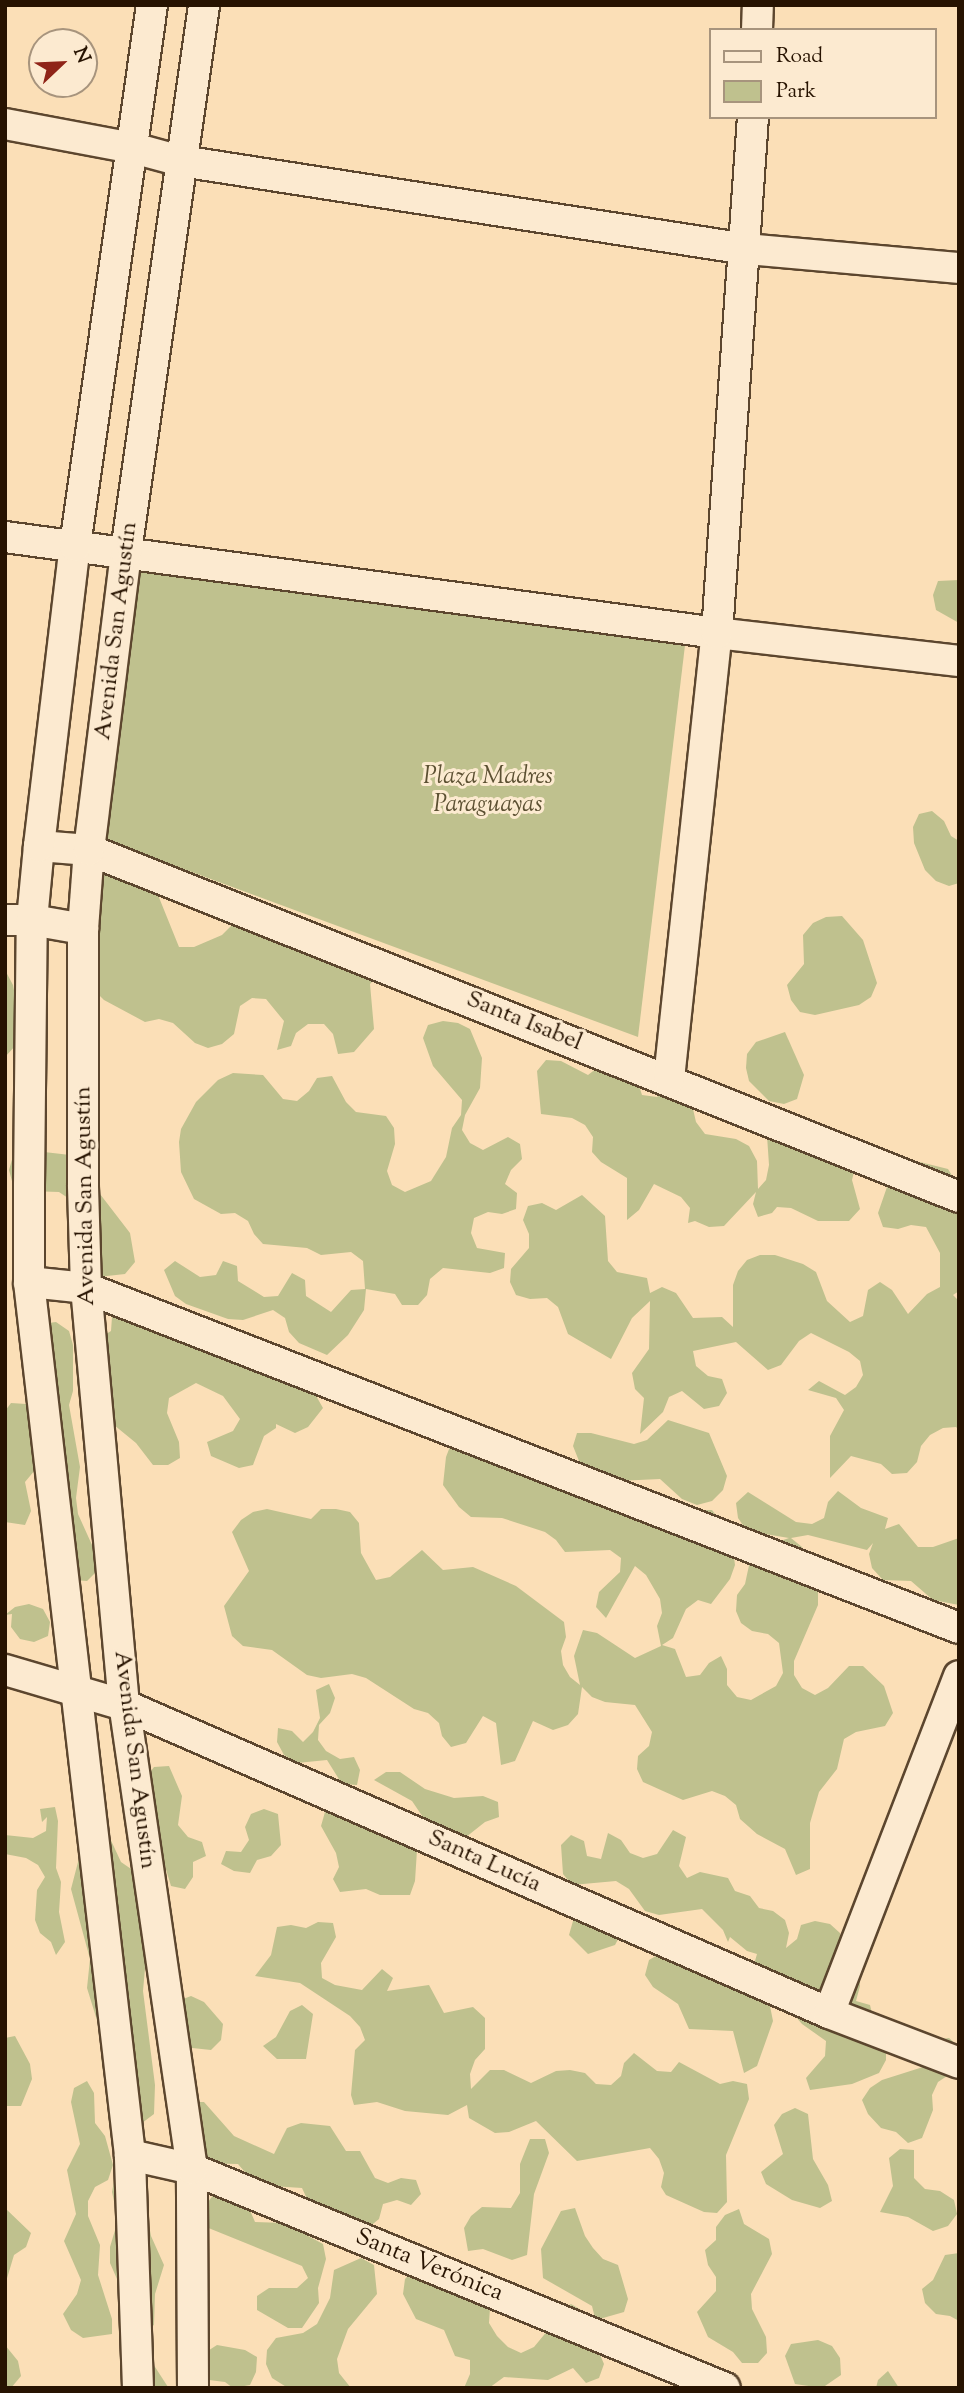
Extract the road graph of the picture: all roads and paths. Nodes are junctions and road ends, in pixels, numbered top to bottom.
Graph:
1 (152, 5) edge
2 (204, 5) edge
3 (758, 5) edge
4 (757, 28) edge
5 (753, 119) edge
6 (5, 124) edge
7 (133, 148) junction
8 (181, 161) junction
9 (746, 249) junction
10 (959, 268) edge
11 (5, 537) edge
12 (75, 546) junction
13 (126, 552) junction
14 (718, 634) junction
15 (959, 661) edge
16 (39, 846) junction
17 (89, 850) junction
18 (19, 920) edge
19 (83, 929) junction
20 (668, 1079) junction
21 (959, 1197) edge
22 (29, 1282) junction
23 (86, 1289) junction
24 (959, 1628) edge
25 (5, 1670) edge
26 (959, 1676) edge
27 (78, 1691) junction
28 (124, 1705) junction
29 (829, 2013) junction
30 (959, 2063) edge
31 (130, 2155) junction
32 (191, 2169) junction
33 (138, 2388) edge
34 (193, 2388) edge
35 (725, 2388) edge

1 - 7 street, Avenida San Agustín
2 - 8 street, Avenida San Agustín
3 - 4 street
5 - 9 street
6 - 7 street
7 - 8 street
7 - 12 street, Avenida San Agustín
8 - 9 street
8 - 13 street, Avenida San Agustín
9 - 10 street
9 - 14 street
11 - 12 street
12 - 13 street
12 - 16 street, Avenida San Agustín
13 - 14 street
13 - 17 street, Avenida San Agustín
14 - 15 street
14 - 20 street
16 - 17 street, Santa Isabel
16 - 18 street, Avenida San Agustín
17 - 19 street, Avenida San Agustín
17 - 20 street, Santa Isabel
18 - 19 street
18 - 22 street, Avenida San Agustín
19 - 23 street, Avenida San Agustín
20 - 21 street, Santa Isabel
22 - 23 street
22 - 27 street, Avenida San Agustín
23 - 24 street
23 - 28 street, Avenida San Agustín
25 - 27 street, Santa Lucía
26 - 29 street
27 - 28 street, Santa Lucía
27 - 31 street, Avenida San Agustín
28 - 29 street, Santa Lucía
28 - 32 street, Avenida San Agustín
29 - 30 street, Santa Lucía
31 - 32 street, Santa Verónica
31 - 33 street, Avenida San Agustín
32 - 34 street, Avenida San Agustín
32 - 35 street, Santa Verónica

